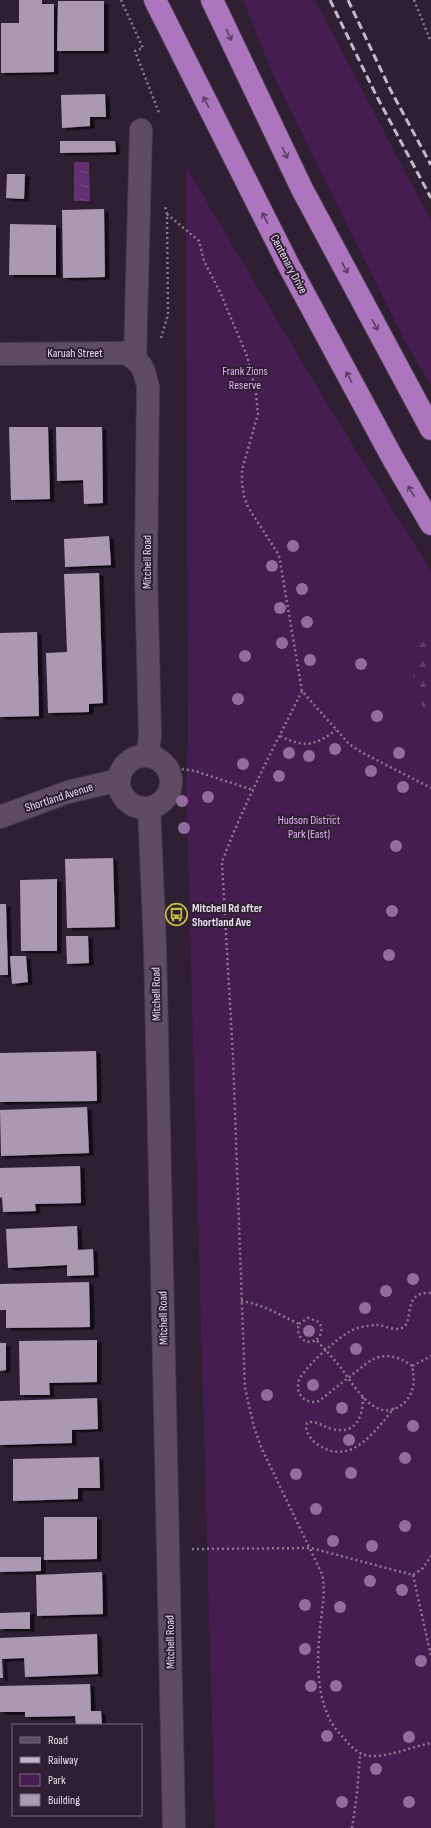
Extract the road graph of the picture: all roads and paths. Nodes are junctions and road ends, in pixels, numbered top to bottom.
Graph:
1 (121, 0) edge
2 (155, 0) edge
3 (212, 0) edge
4 (414, 0) edge
5 (431, 42) edge
6 (161, 118) dead end
7 (141, 130) dead end
8 (163, 199) dead end
9 (167, 214) junction
10 (0, 354) edge
11 (140, 364) junction
12 (431, 429) edge
13 (431, 524) edge
14 (302, 691) junction
15 (336, 730) junction
16 (280, 736) junction
17 (147, 755) junction
18 (167, 767) junction
19 (119, 780) junction
20 (431, 788) edge
21 (253, 790) junction
22 (149, 808) junction
23 (0, 817) edge
24 (431, 1293) edge
25 (242, 1301) junction
26 (299, 1324) junction
27 (316, 1340) junction
28 (326, 1349) junction
29 (431, 1356) edge
30 (412, 1366) junction
31 (348, 1377) junction
32 (362, 1397) junction
33 (395, 1408) junction
34 (311, 1548) junction
35 (168, 1549) junction
36 (431, 1556) edge
37 (413, 1575) junction
38 (431, 1656) edge
39 (431, 1743) edge
40 (360, 1754) junction
41 (174, 1828) edge
42 (352, 1828) edge

1 - 6 path
13 -> 2 highway, Centenary Drive
3 -> 12 highway
4 - 5 path
7 - 11 street, Mitchell Road
8 - 9 path
9 - 11 path
9 - 14 path
10 - 11 street, Karuah Street
11 - 17 street, Mitchell Road
14 - 15 path
14 - 16 path
15 - 16 path
15 - 20 path
16 - 21 path
17 - 18 street
17 - 19 street
18 - 21 path
18 - 22 street
19 - 22 street
19 - 23 street, Shortland Avenue
21 - 25 path
22 - 35 street, Mitchell Road
24 - 28 path
25 - 26 path
25 - 34 path
26 - 27 path
26 - 27 path
27 - 28 path
28 - 31 path
28 - 31 path
29 - 30 path
30 - 31 path
30 - 33 path
31 - 32 path
32 - 33 path
32 - 33 path
34 - 35 path
34 - 37 path
34 - 40 path
35 - 41 street, Mitchell Road
36 - 37 path
37 - 38 path
39 - 40 path
40 - 42 path

